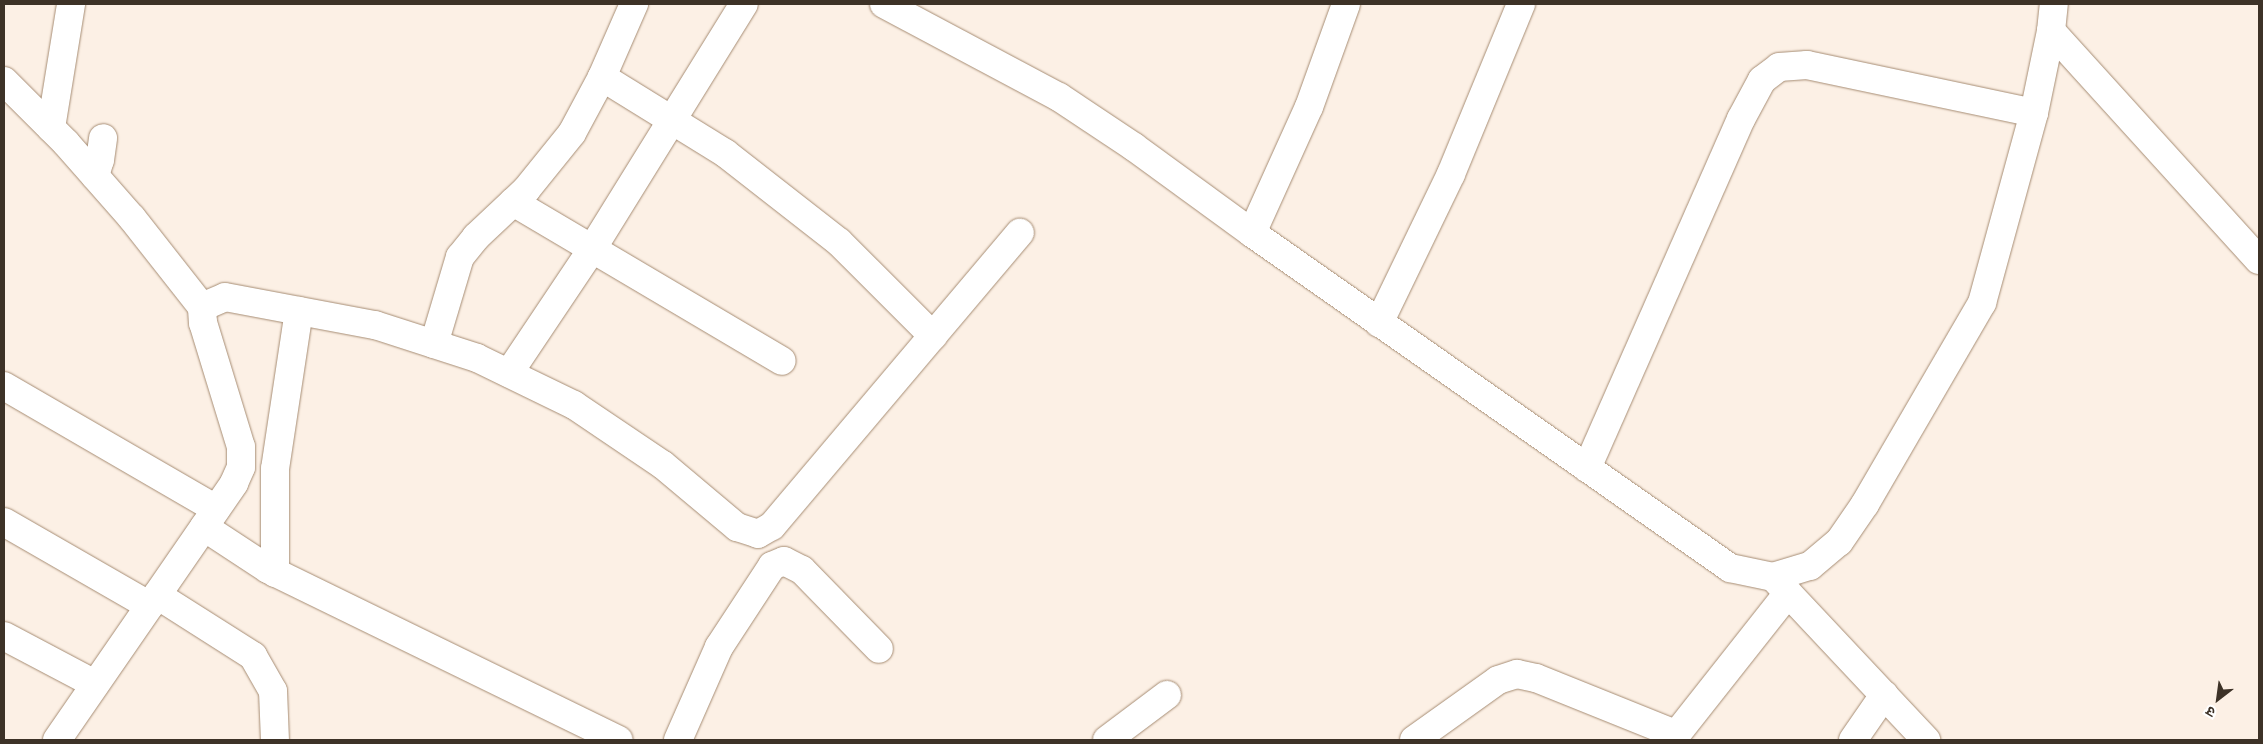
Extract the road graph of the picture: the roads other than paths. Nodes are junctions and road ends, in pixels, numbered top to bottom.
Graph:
1 (71, 4) edge
2 (634, 4) edge
3 (744, 4) edge
4 (1346, 4) edge
5 (1521, 4) edge
6 (2054, 4) edge
7 (893, 6) edge
8 (2051, 32) junction
9 (602, 77) junction
10 (4, 81) edge
11 (2034, 113) junction
12 (673, 121) junction
13 (51, 128) junction
14 (104, 138) dead end
15 (95, 176) junction
16 (513, 202) junction
17 (1020, 233) dead end
18 (1252, 233) junction
19 (592, 249) junction
20 (2259, 260) edge
21 (202, 307) junction
22 (299, 311) junction
23 (1379, 323) junction
24 (933, 336) junction
25 (434, 344) junction
26 (782, 361) dead end
27 (509, 373) junction
28 (4, 386) edge
29 (1587, 468) junction
30 (210, 518) junction
31 (4, 522) edge
32 (275, 573) junction
33 (1781, 585) junction
34 (153, 600) junction
35 (4, 636) edge
36 (879, 649) dead end
37 (95, 684) junction
38 (1167, 695) dead end
39 (1884, 695) junction
40 (1674, 737) edge
41 (57, 740) edge
42 (275, 740) edge
43 (619, 740) edge
44 (678, 740) edge
45 (1107, 740) edge
46 (1414, 740) edge
47 (1853, 740) edge
48 (1926, 740) edge

1 - 13 street
2 - 9 street
3 - 12 street
4 - 18 street
5 - 23 street
6 - 8 street
7 - 18 street
8 - 11 street
8 - 20 street
9 - 12 street
9 - 16 street
10 - 13 street
11 - 29 street
11 - 33 street
12 - 19 street
12 - 24 street
13 - 15 street
14 - 15 street
15 - 21 street
16 - 19 street
16 - 25 street
17 - 24 street
18 - 23 street
19 - 26 street
19 - 27 street
21 - 22 street
21 - 30 street
22 - 25 street
22 - 32 street
23 - 29 street
24 - 27 street
25 - 27 street
28 - 30 street
29 - 33 street
30 - 32 street
30 - 34 street
31 - 34 street
32 - 43 street
33 - 39 street
33 - 40 street
34 - 37 street
34 - 42 street
35 - 37 street
36 - 44 street
37 - 41 street
38 - 45 street
39 - 47 street
39 - 48 street
40 - 46 street

